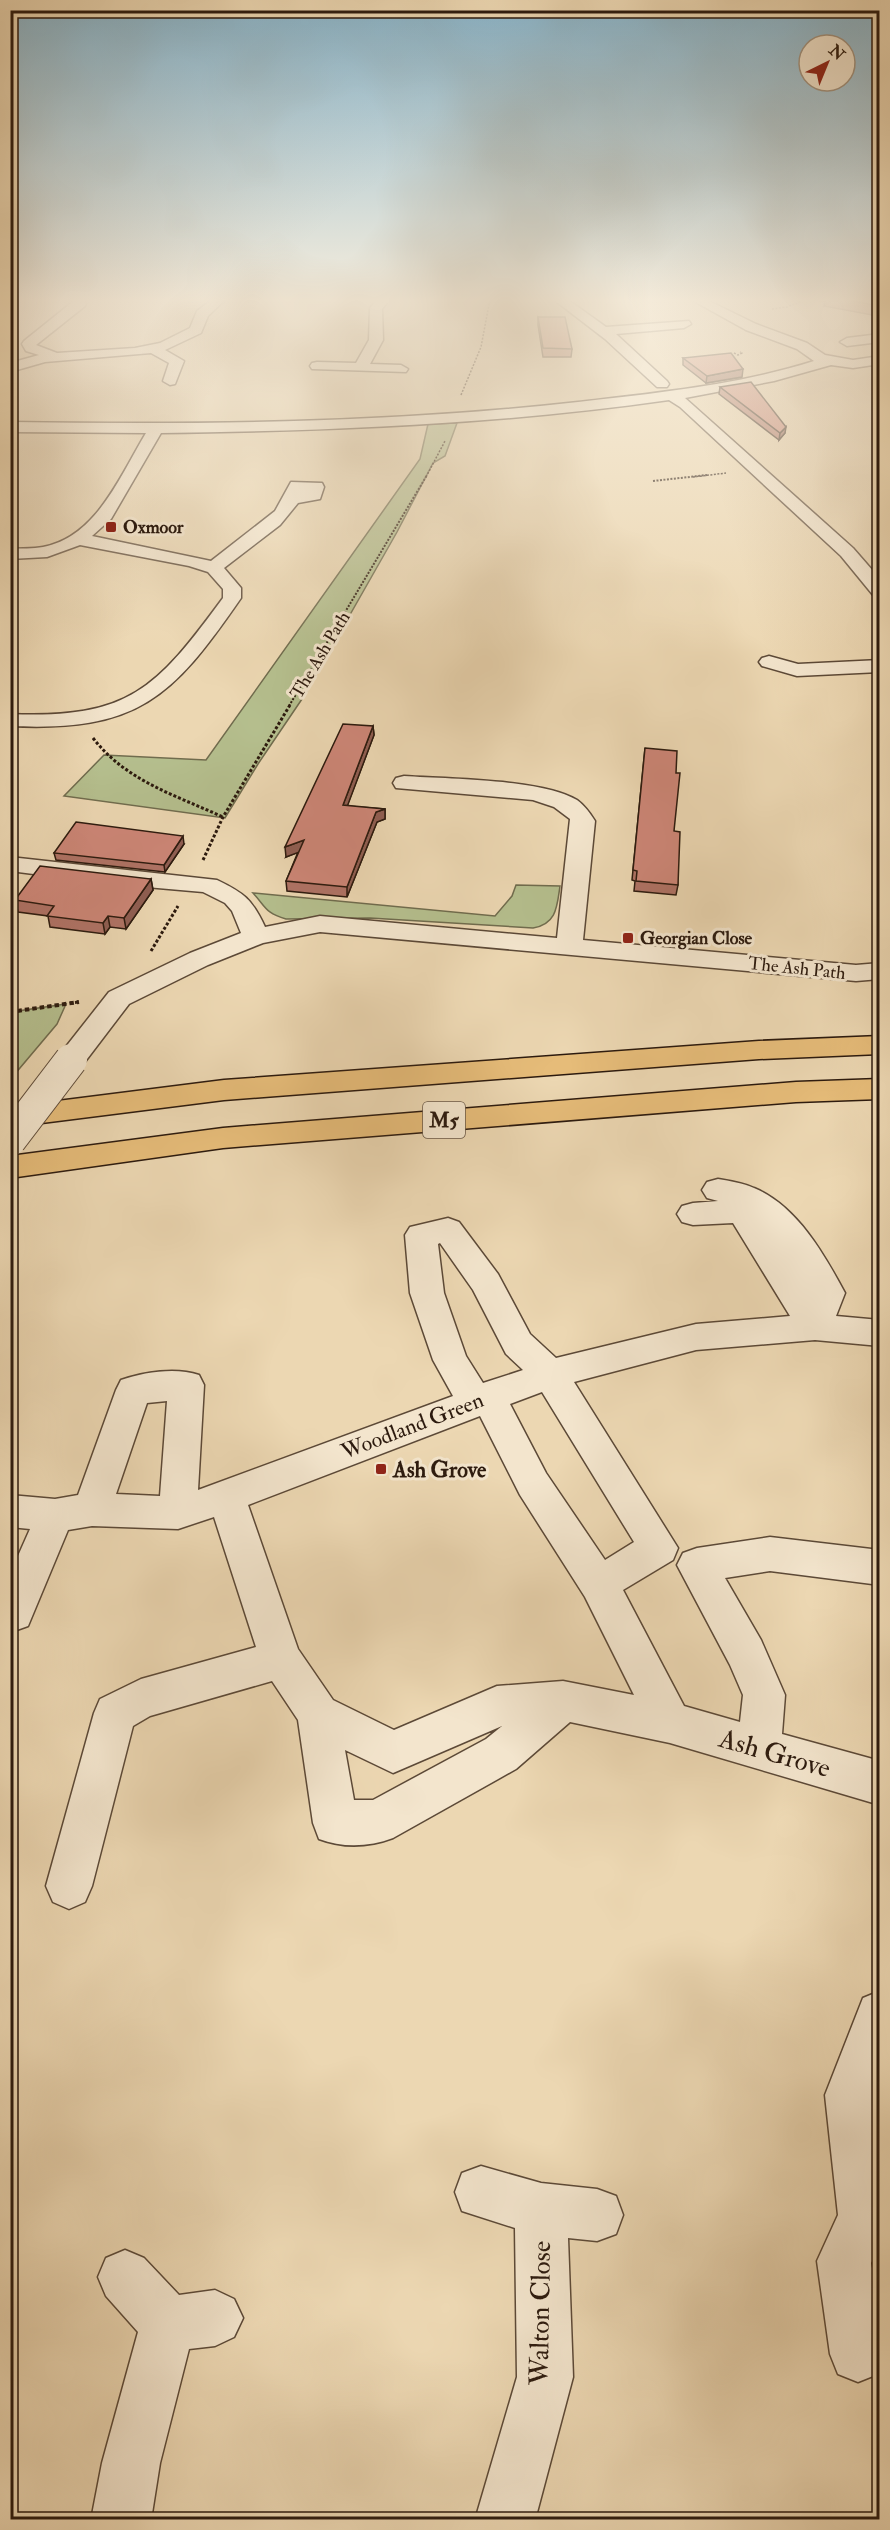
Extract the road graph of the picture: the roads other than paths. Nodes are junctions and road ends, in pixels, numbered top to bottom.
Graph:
1 (462, 417) edge
2 (700, 417) edge
3 (10, 427) edge
4 (156, 429) junction
5 (293, 499) dead end
6 (78, 539) junction
7 (10, 554) edge
8 (214, 568) junction
9 (879, 591) edge
10 (769, 662) dead end
11 (879, 666) edge
12 (10, 720) edge
13 (404, 784) dead end
14 (10, 864) edge
15 (256, 936) junction
16 (569, 945) junction
17 (879, 972) edge
18 (879, 1045) edge
19 (879, 1089) edge
20 (10, 1117) edge
21 (10, 1140) edge
22 (10, 1167) edge
23 (718, 1190) dead end
24 (693, 1214) dead end
25 (815, 1327) junction
26 (879, 1333) edge
27 (550, 1374) junction
28 (482, 1398) junction
29 (226, 1497) junction
30 (73, 1512) junction
31 (178, 1513) junction
32 (13, 1514) edge
33 (879, 1568) edge
34 (599, 1584) junction
35 (10, 1611) edge
36 (281, 1659) junction
37 (563, 1701) junction
38 (318, 1714) junction
39 (670, 1723) junction
40 (759, 1750) junction
41 (872, 1779) edge
42 (69, 1886) dead end
43 (879, 2015) edge
44 (481, 2192) dead end
45 (541, 2210) junction
46 (597, 2216) dead end
47 (125, 2277) dead end
48 (858, 2354) dead end
49 (122, 2520) edge
50 (505, 2520) edge

1 - 4 street
2 - 9 street
3 - 4 street
4 - 6 street
5 - 8 street
6 - 7 street
6 - 8 street
8 - 12 street
10 - 11 street
13 - 16 street
14 - 15 street
15 - 16 street, The Ash Path
15 - 21 street, The Ash Path, bridge
16 - 17 street, The Ash Path
18 - 20 highway, M5
19 - 22 highway, M5
23 - 25 street
24 - 25 street
25 - 26 street, Woodland Green
25 - 27 street, Woodland Green
27 - 28 street, Woodland Green
27 - 28 street
27 - 34 street
28 - 29 street, Woodland Green
28 - 34 street
29 - 31 street, Woodland Green
29 - 36 street, Ash Grove
30 - 31 street, Woodland Green
30 - 31 street
30 - 32 street, Woodland Green
30 - 35 street
33 - 40 street
34 - 39 street
36 - 38 street, Ash Grove
36 - 42 street
37 - 38 street, Ash Grove
37 - 38 street
37 - 39 street, Ash Grove
39 - 40 street, Ash Grove
40 - 41 street, Ash Grove
43 - 48 street
44 - 45 street, Walton Close
45 - 46 street, Walton Close
45 - 50 street, Walton Close
47 - 49 street

